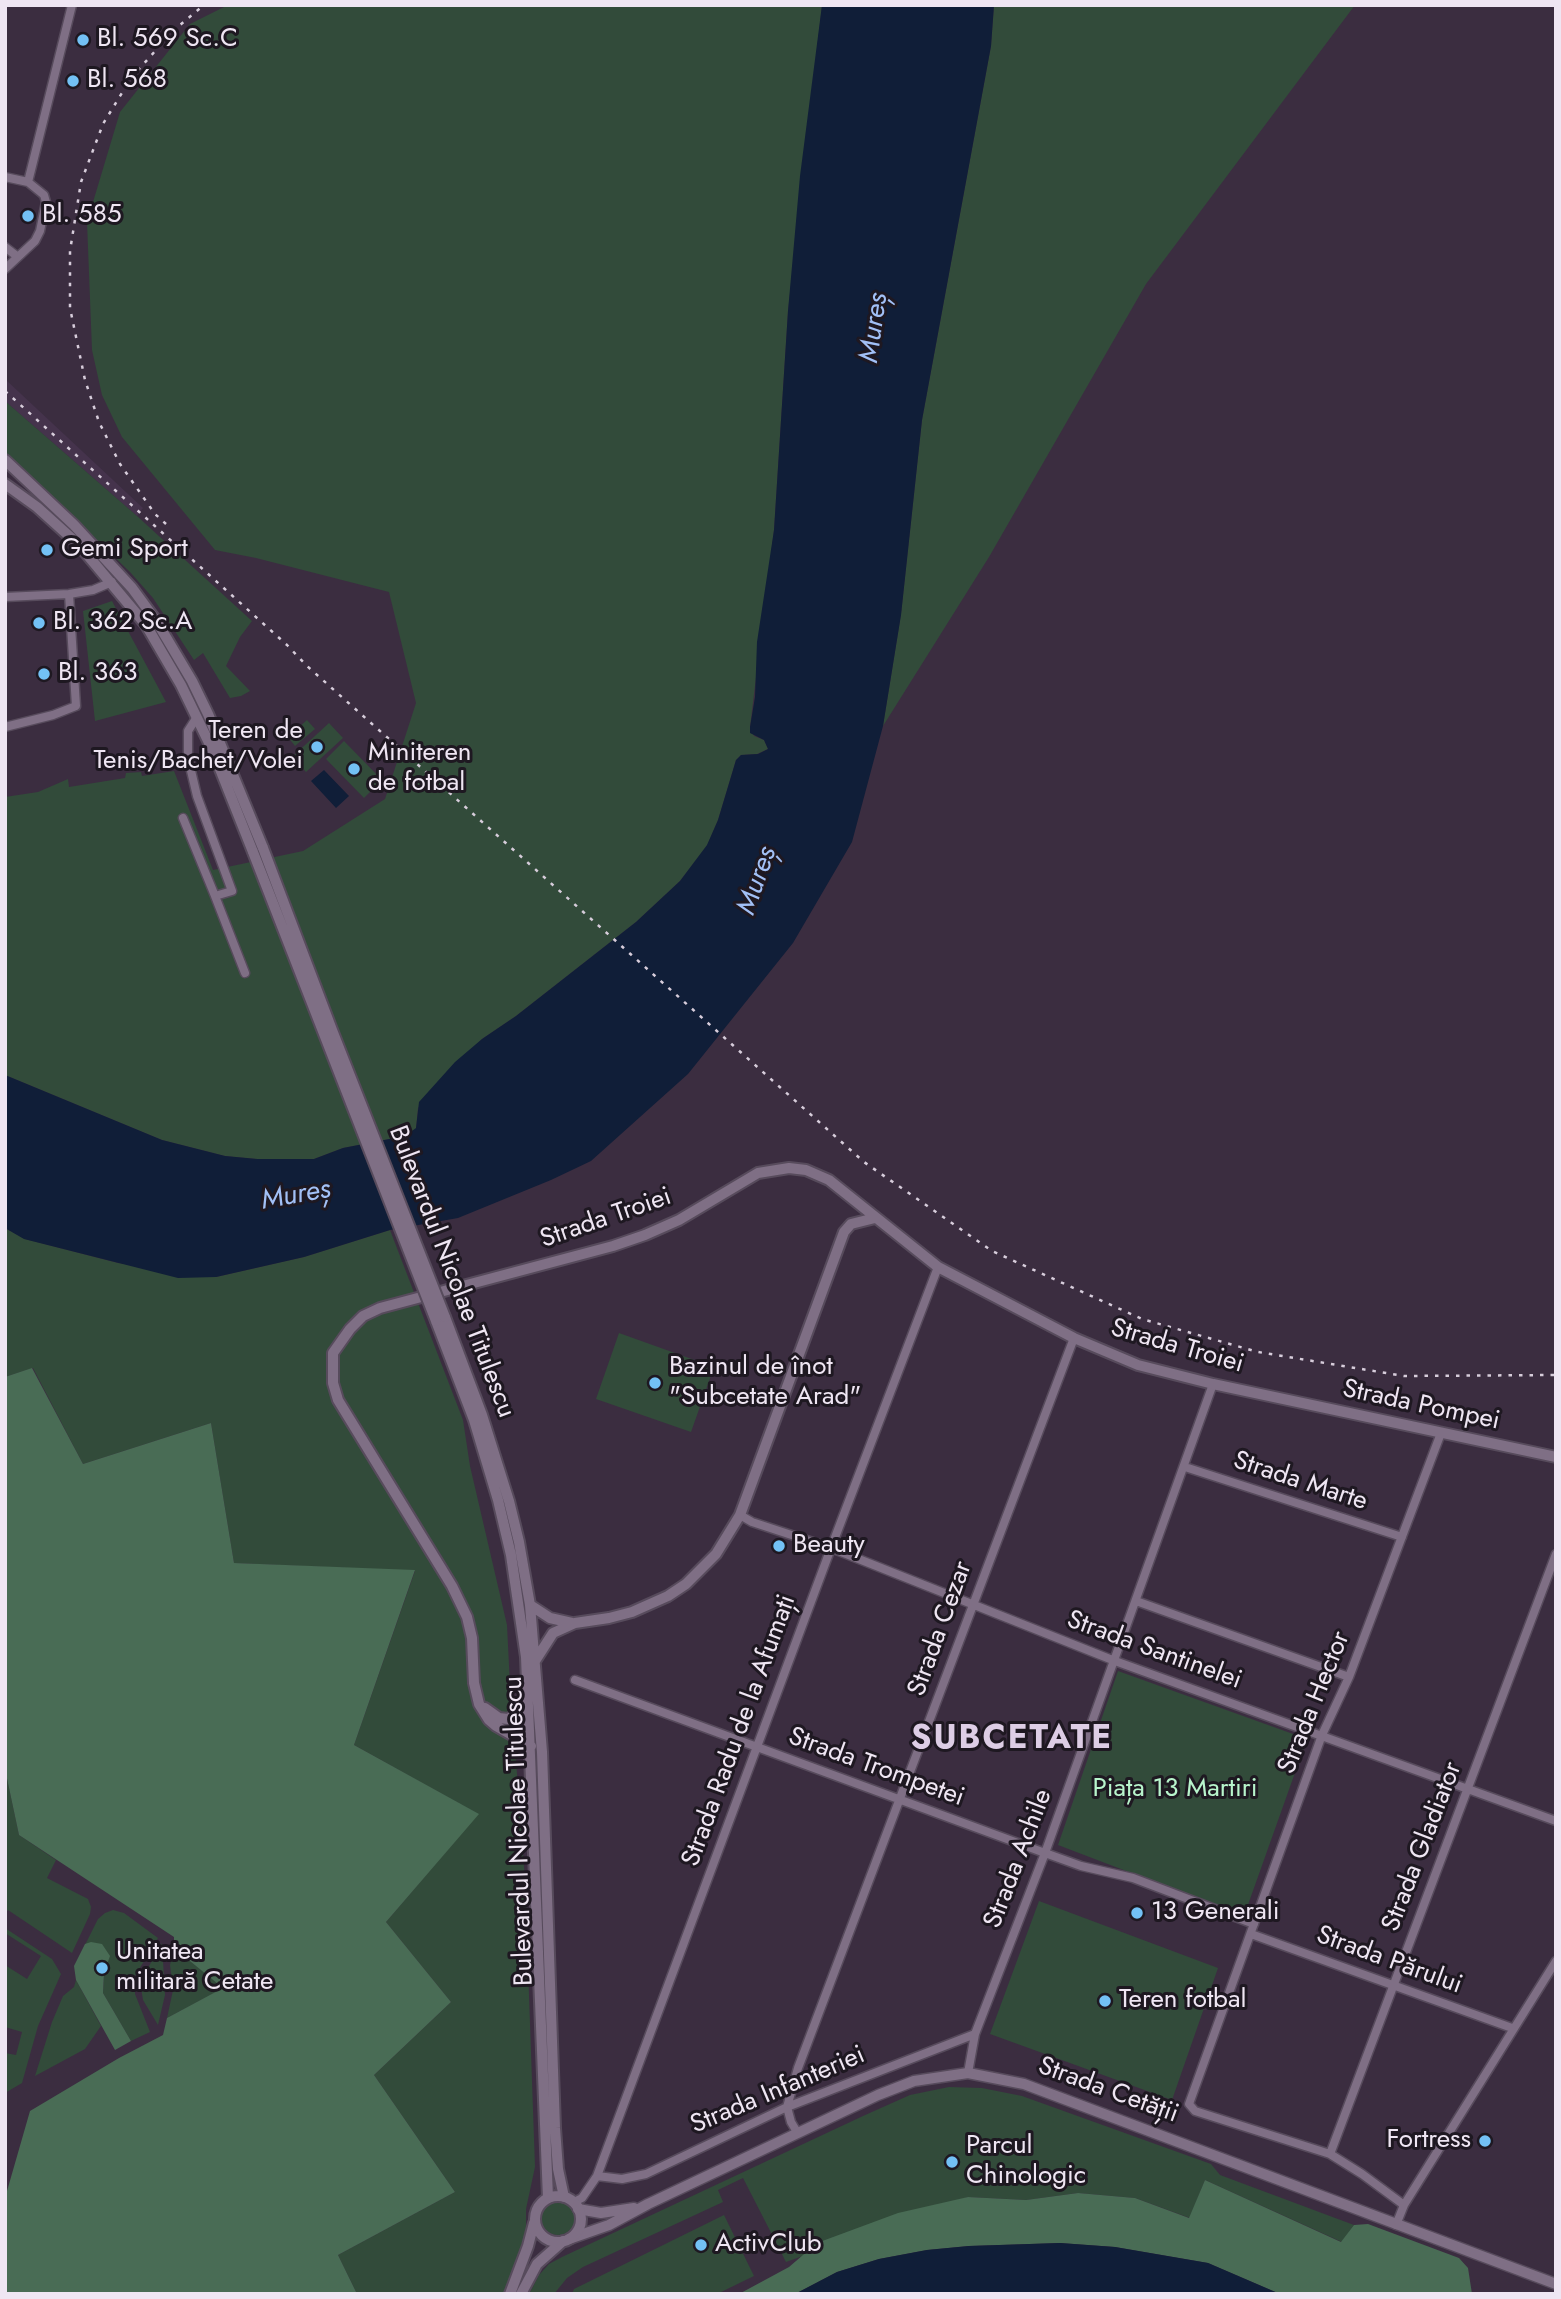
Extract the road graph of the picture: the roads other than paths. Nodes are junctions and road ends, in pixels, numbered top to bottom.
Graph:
1 (72, 5) edge
2 (5, 177) edge
3 (28, 182) junction
4 (5, 247) edge
5 (19, 257) junction
6 (5, 269) edge
7 (5, 460) edge
8 (5, 484) edge
9 (112, 582) junction
10 (69, 594) junction
11 (5, 597) edge
12 (197, 717) junction
13 (5, 727) edge
14 (183, 818) dead end
15 (258, 850) junction
16 (215, 896) junction
17 (245, 973) dead end
18 (875, 1217) junction
19 (938, 1267) junction
20 (441, 1319) junction
21 (1074, 1338) junction
22 (1213, 1384) junction
23 (1277, 1398) joint
24 (1441, 1433) junction
25 (1556, 1457) edge
26 (1185, 1467) junction
27 (740, 1515) junction
28 (1402, 1537) junction
29 (831, 1548) junction
30 (1556, 1555) edge
31 (1136, 1601) junction
32 (972, 1604) junction
33 (530, 1605) junction
34 (575, 1623) junction
35 (535, 1661) junction
36 (1115, 1661) junction
37 (1349, 1677) junction
38 (575, 1680) dead end
39 (528, 1698) junction
40 (479, 1704) junction
41 (1322, 1735) junction
42 (531, 1746) junction
43 (756, 1747) junction
44 (1468, 1787) junction
45 (900, 1799) junction
46 (1556, 1821) edge
47 (1045, 1853) junction
48 (1252, 1929) junction
49 (1556, 1961) edge
50 (1394, 1985) junction
51 (1512, 2028) junction
52 (975, 2035) junction
53 (968, 2074) junction
54 (787, 2107) junction
55 (797, 2132) junction
56 (1330, 2154) junction
57 (597, 2176) junction
58 (548, 2198) junction
59 (572, 2203) junction
60 (648, 2204) junction
61 (1404, 2205) junction
62 (535, 2221) junction
63 (1396, 2225) junction
64 (566, 2240) junction
65 (1556, 2284) edge
66 (510, 2294) edge
67 (521, 2294) edge

1 - 3 street
2 - 3 street
3 - 5 street
4 - 5 street
5 - 6 street
7 - 15 main road, Bulevardul Nicolae Titulescu
8 - 9 main road, Bulevardul Nicolae Titulescu
9 - 10 street
9 - 12 main road, Bulevardul Nicolae Titulescu
10 - 11 street
10 - 13 street
12 - 15 main road, Bulevardul Nicolae Titulescu
12 - 16 street
14 - 16 street
15 - 20 main road, Bulevardul Nicolae Titulescu, bridge
16 - 17 street
18 - 19 main road, Strada Troiei
18 - 27 main road
18 - 40 main road, Strada Troiei
19 - 21 main road, Strada Troiei
19 - 29 street, Strada Radu de la Afumați
20 - 33 main road, Bulevardul Nicolae Titulescu
20 - 39 main road, Bulevardul Nicolae Titulescu
21 - 22 main road, Strada Troiei
21 - 32 street, Strada Cezar
22 - 23 main road, Strada Troiei
22 - 26 street, Strada Achile
23 - 24 main road, Strada Pompei
24 - 25 main road, Strada Pompei
24 - 28 street, Strada Hector
26 - 28 street, Strada Marte
26 - 31 street, Strada Achile
27 - 29 street, Strada Santinelei
27 - 34 main road
28 - 37 street, Strada Hector
29 - 32 street, Strada Santinelei
29 - 43 street, Strada Radu de la Afumați
30 - 44 street, Strada Gladiator
31 - 36 street, Strada Achile
31 - 37 street
32 - 36 street, Strada Santinelei
32 - 45 street, Strada Cezar
33 - 34 main road
33 - 35 main road, Bulevardul Nicolae Titulescu
34 - 35 main road
35 - 59 main road, Bulevardul Nicolae Titulescu
36 - 41 street, Strada Santinelei
36 - 47 street, Strada Achile
37 - 41 street, Strada Hector
38 - 43 street, Strada Trompetei
39 - 40 main road
39 - 42 main road, Bulevardul Nicolae Titulescu
40 - 42 main road
41 - 44 street, Strada Santinelei
41 - 48 street, Strada Hector
42 - 58 main road, Bulevardul Nicolae Titulescu
43 - 45 street, Strada Trompetei
43 - 57 street, Strada Radu de la Afumați
44 - 46 street, Strada Santinelei
44 - 50 street, Strada Gladiator
45 - 47 street, Strada Trompetei
45 - 54 street, Strada Cezar
47 - 48 street
47 - 52 street, Strada Achile
48 - 50 street, Strada Părului
48 - 56 street, Strada Hector
49 - 51 street
50 - 51 street, Strada Părului
50 - 56 street, Strada Gladiator
51 - 61 street
52 - 53 street, Strada Achile
52 - 54 street, Strada Infanteriei
53 - 55 street, Strada Cetății
53 - 63 street, Strada Cetății
54 - 55 street
54 - 57 street, Strada Infanteriei
55 - 60 street, Strada Cetății
56 - 61 street
57 - 59 street, Strada Radu de la Afumați
58 - 59 main road, Strada Cetății
58 - 62 main road
59 - 60 street, Strada Cetății
59 - 64 main road
60 - 64 street, Strada Cetății
61 - 63 street
62 - 64 main road
62 - 66 main road
63 - 65 street, Strada Cetății
64 - 67 main road, Strada Cetății

